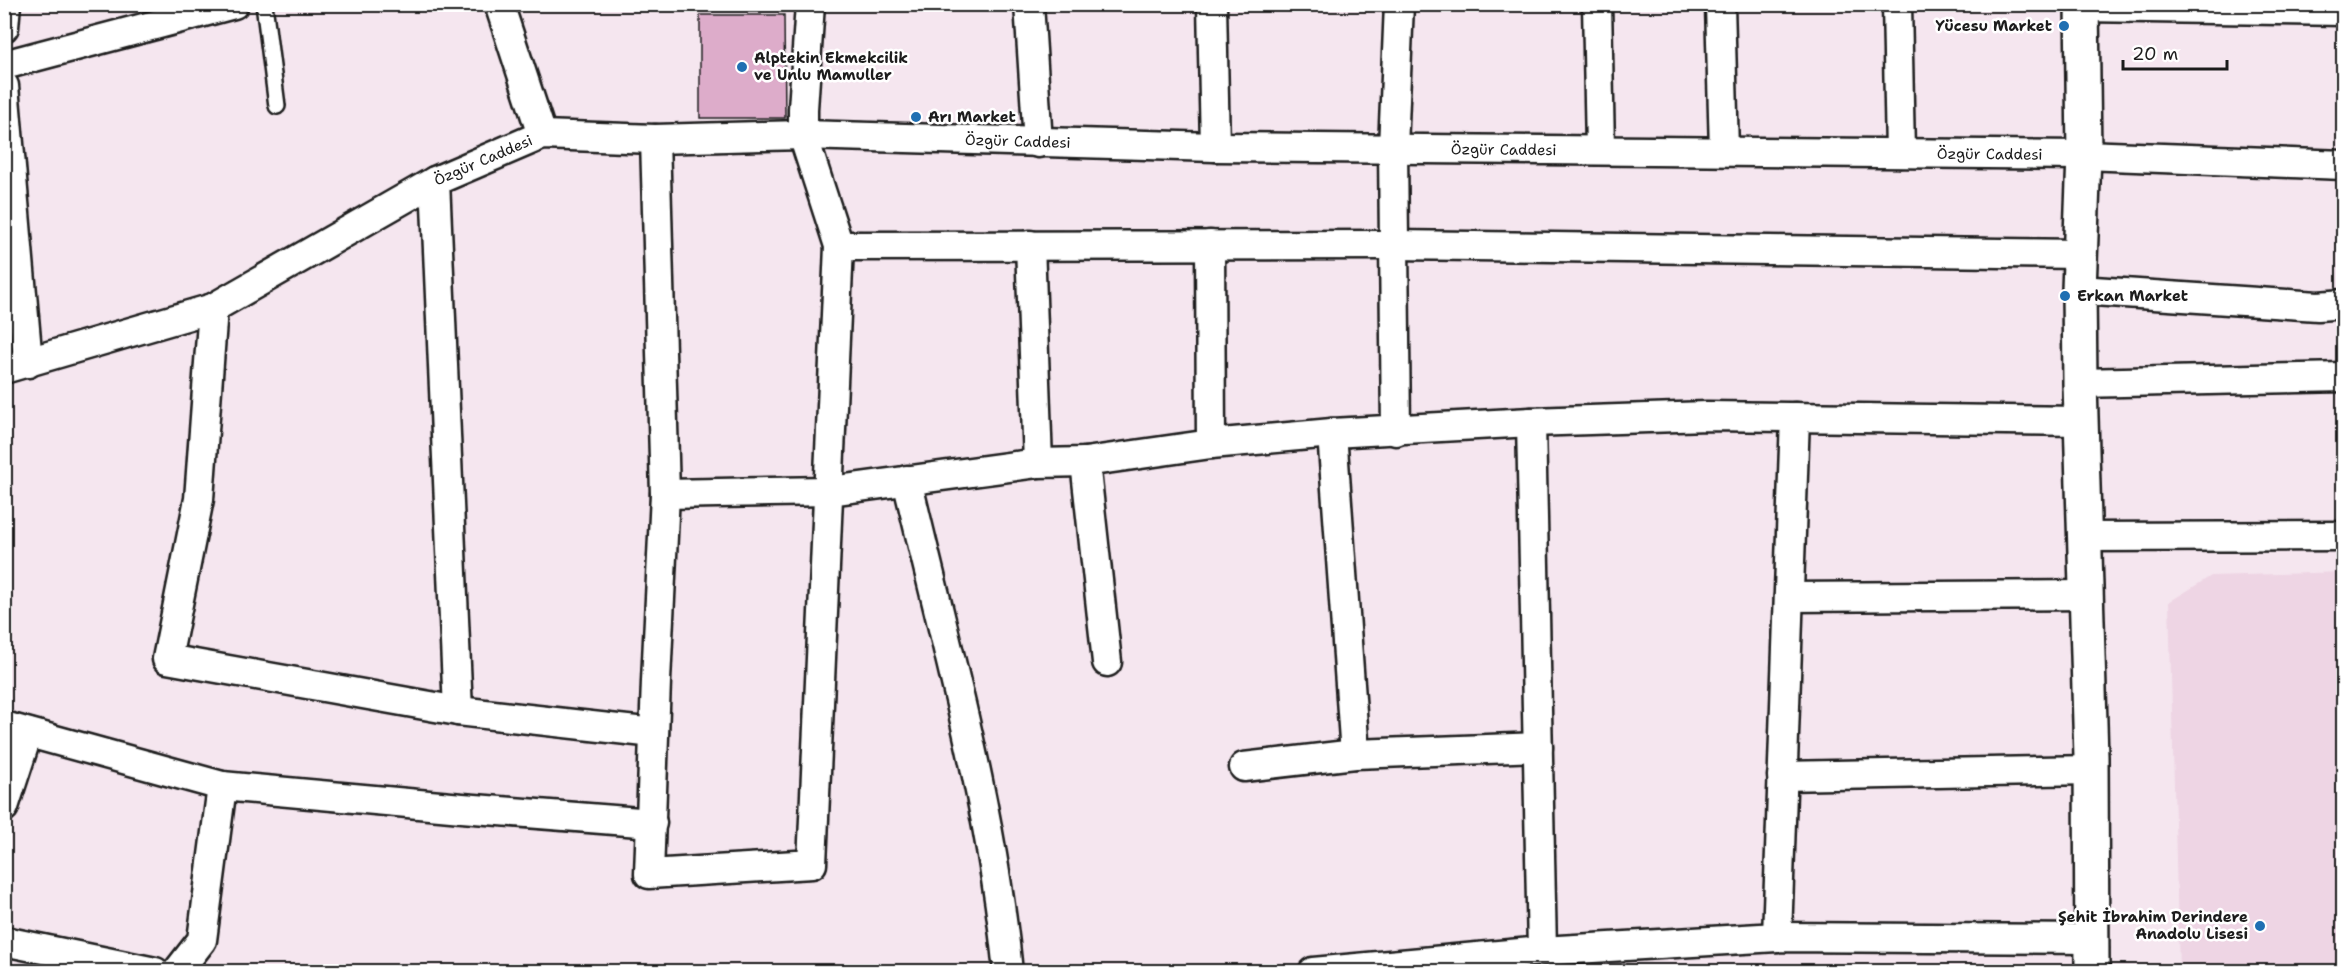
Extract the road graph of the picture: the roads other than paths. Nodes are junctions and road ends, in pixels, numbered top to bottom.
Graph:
1 (6, 4) edge
2 (234, 4) edge
3 (264, 4) edge
4 (498, 4) edge
5 (810, 4) edge
6 (1029, 4) edge
7 (1212, 4) edge
8 (1399, 4) edge
9 (1597, 4) edge
10 (1720, 4) edge
11 (1897, 4) edge
12 (2082, 6) edge
13 (2343, 11) edge
14 (5, 13) edge
15 (4, 27) edge
16 (4, 65) edge
17 (4, 86) edge
18 (277, 106) dead end
19 (542, 135) junction
20 (803, 135) junction
21 (655, 139) junction
22 (1038, 143) junction
23 (1215, 147) junction
24 (1393, 148) junction
25 (1600, 149) junction
26 (1724, 151) junction
27 (1900, 153) junction
28 (2084, 155) junction
29 (2343, 165) edge
30 (435, 181) junction
31 (1030, 245) junction
32 (1210, 245) junction
33 (1394, 245) junction
34 (840, 246) junction
35 (2080, 254) junction
36 (2079, 290) junction
37 (2343, 304) edge
38 (213, 308) junction
39 (16, 366) edge
40 (2343, 377) edge
41 (2080, 383) junction
42 (1795, 417) junction
43 (2081, 421) junction
44 (1531, 422) junction
45 (1396, 431) junction
46 (1332, 433) junction
47 (1211, 444) junction
48 (1085, 462) junction
49 (1038, 463) junction
50 (907, 480) junction
51 (830, 491) junction
52 (665, 494) junction
53 (2343, 536) edge
54 (2084, 537) junction
55 (2086, 595) junction
56 (1789, 597) junction
57 (1107, 663) dead end
58 (458, 711) junction
59 (16, 730) edge
60 (654, 733) junction
61 (1538, 747) junction
62 (1355, 754) junction
63 (1244, 767) dead end
64 (2091, 770) junction
65 (1782, 776) junction
66 (222, 786) junction
67 (4, 807) edge
68 (652, 823) junction
69 (1777, 938) junction
70 (2092, 939) junction
71 (4, 941) edge
72 (1542, 951) junction
73 (155, 972) edge
74 (177, 972) edge
75 (1008, 972) edge
76 (1313, 972) edge
77 (2092, 972) edge

1 - 14 street
2 - 16 street
3 - 18 lane
4 - 19 street
5 - 20 street
6 - 22 street
7 - 23 street
8 - 24 street
9 - 25 street
10 - 26 street
11 - 27 street
12 - 13 street
12 - 28 main road
14 - 15 street
17 - 39 street
19 - 21 street, Özgür Caddesi
19 - 30 street, Özgür Caddesi
20 - 21 street, Özgür Caddesi
20 - 22 street, Özgür Caddesi
20 - 34 street
21 - 52 street
22 - 23 street, Özgür Caddesi
23 - 24 street, Özgür Caddesi
24 - 25 street, Özgür Caddesi
24 - 33 street
25 - 26 street, Özgür Caddesi
26 - 27 street, Özgür Caddesi
27 - 28 street, Özgür Caddesi
28 - 29 street, Özgür Caddesi
28 - 35 main road
30 - 38 street, Özgür Caddesi
30 - 58 street
31 - 32 street
31 - 34 street
31 - 49 street
32 - 33 street
32 - 47 street
33 - 35 street
33 - 45 street
34 - 51 street
35 - 36 main road
36 - 37 street
36 - 41 main road
38 - 39 street, Özgür Caddesi
38 - 58 street
40 - 41 street
41 - 43 main road
42 - 43 street
42 - 44 street
42 - 56 street
43 - 54 main road
44 - 45 street
44 - 61 street
45 - 46 street
46 - 47 street
46 - 62 street
47 - 48 street
48 - 49 street
48 - 57 street
49 - 50 street
50 - 51 street
50 - 75 street
51 - 52 street
51 - 68 street
52 - 60 street
53 - 54 street
54 - 55 main road
55 - 56 street
55 - 64 main road
56 - 65 street
58 - 60 street
59 - 66 street
59 - 67 street
60 - 68 street
61 - 62 street
61 - 72 street
62 - 63 street
64 - 65 street
64 - 70 main road
65 - 69 street
66 - 68 street
66 - 74 street
69 - 70 street
69 - 72 street
70 - 77 main road
71 - 73 street
72 - 76 street

